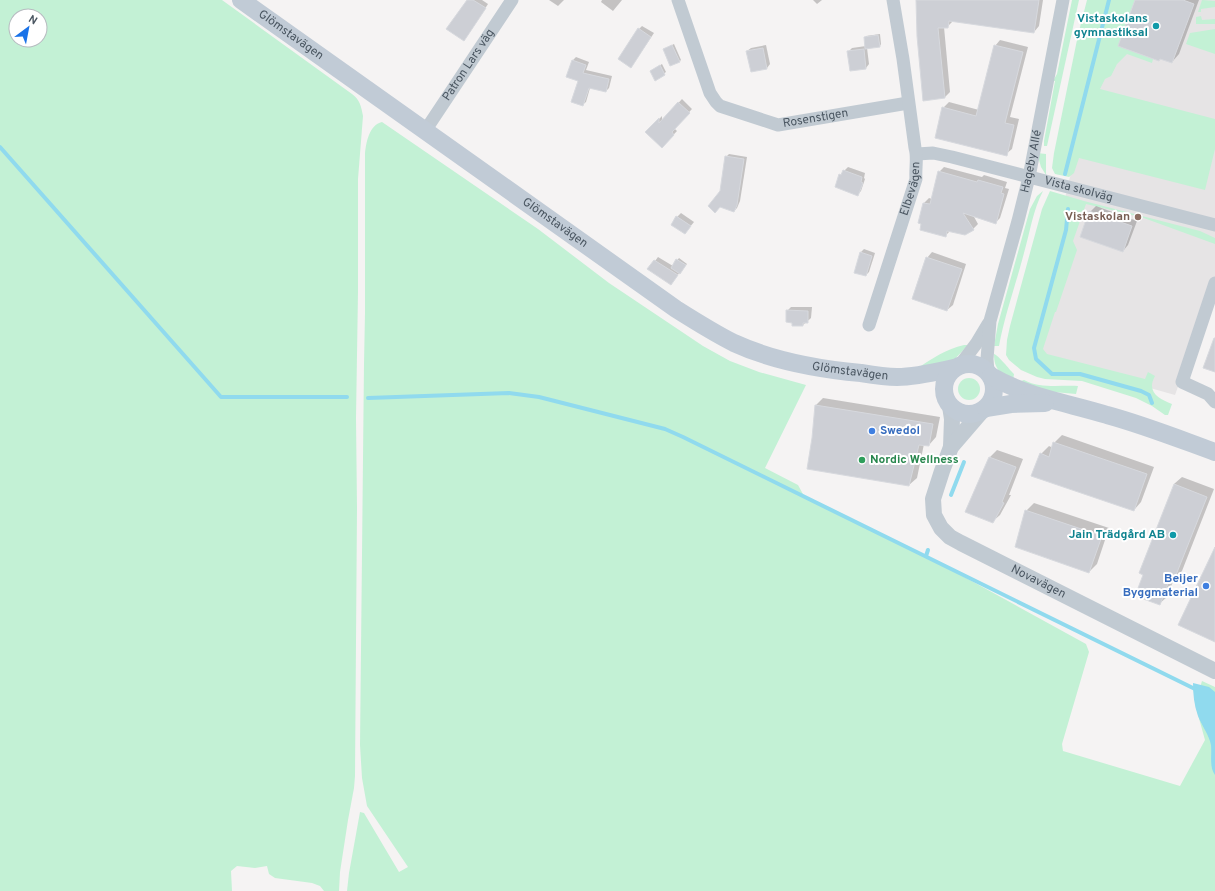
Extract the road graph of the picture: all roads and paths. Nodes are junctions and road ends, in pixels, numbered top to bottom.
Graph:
1 (241, 0) edge
2 (512, 0) edge
3 (678, 0) edge
4 (893, 0) edge
5 (1064, 0) edge
6 (908, 103) junction
7 (426, 131) junction
8 (917, 154) junction
9 (1029, 177) junction
10 (1215, 225) edge
11 (1215, 283) edge
12 (990, 320) junction
13 (869, 325) dead end
14 (957, 367) junction
15 (990, 374) junction
16 (898, 377) junction
17 (947, 401) junction
18 (1215, 402) edge
19 (1061, 403) junction
20 (984, 409) junction
21 (951, 447) junction
22 (1215, 452) edge
23 (1215, 671) edge

1 - 7 main road, Glömstavägen
2 - 7 street, Patron Lars väg
3 - 6 street, Rosenstigen
4 - 6 street, Elbevägen
5 - 9 street, Hageby Allé
6 - 8 street, Elbevägen
7 - 16 main road, Glömstavägen
8 - 9 street, Vista skolväg
8 - 13 street, Elbevägen
9 - 10 street, Vista skolväg
9 - 12 street, Hageby Allé
11 - 18 street
12 - 14 street, Hageby Allé
12 - 15 street, Hageby Allé
14 - 15 main road, Glömstavägen
14 - 16 main road, Glömstavägen
14 - 17 main road
15 - 19 main road, Glömstavägen
15 - 20 main road
16 - 17 main road, Glömstavägen
17 - 20 main road, Glömstavägen
17 - 21 street, Novavägen
19 - 20 main road, Glömstavägen
19 - 22 main road, Glömstavägen
20 - 21 street, Novavägen
21 - 23 street, Novavägen

